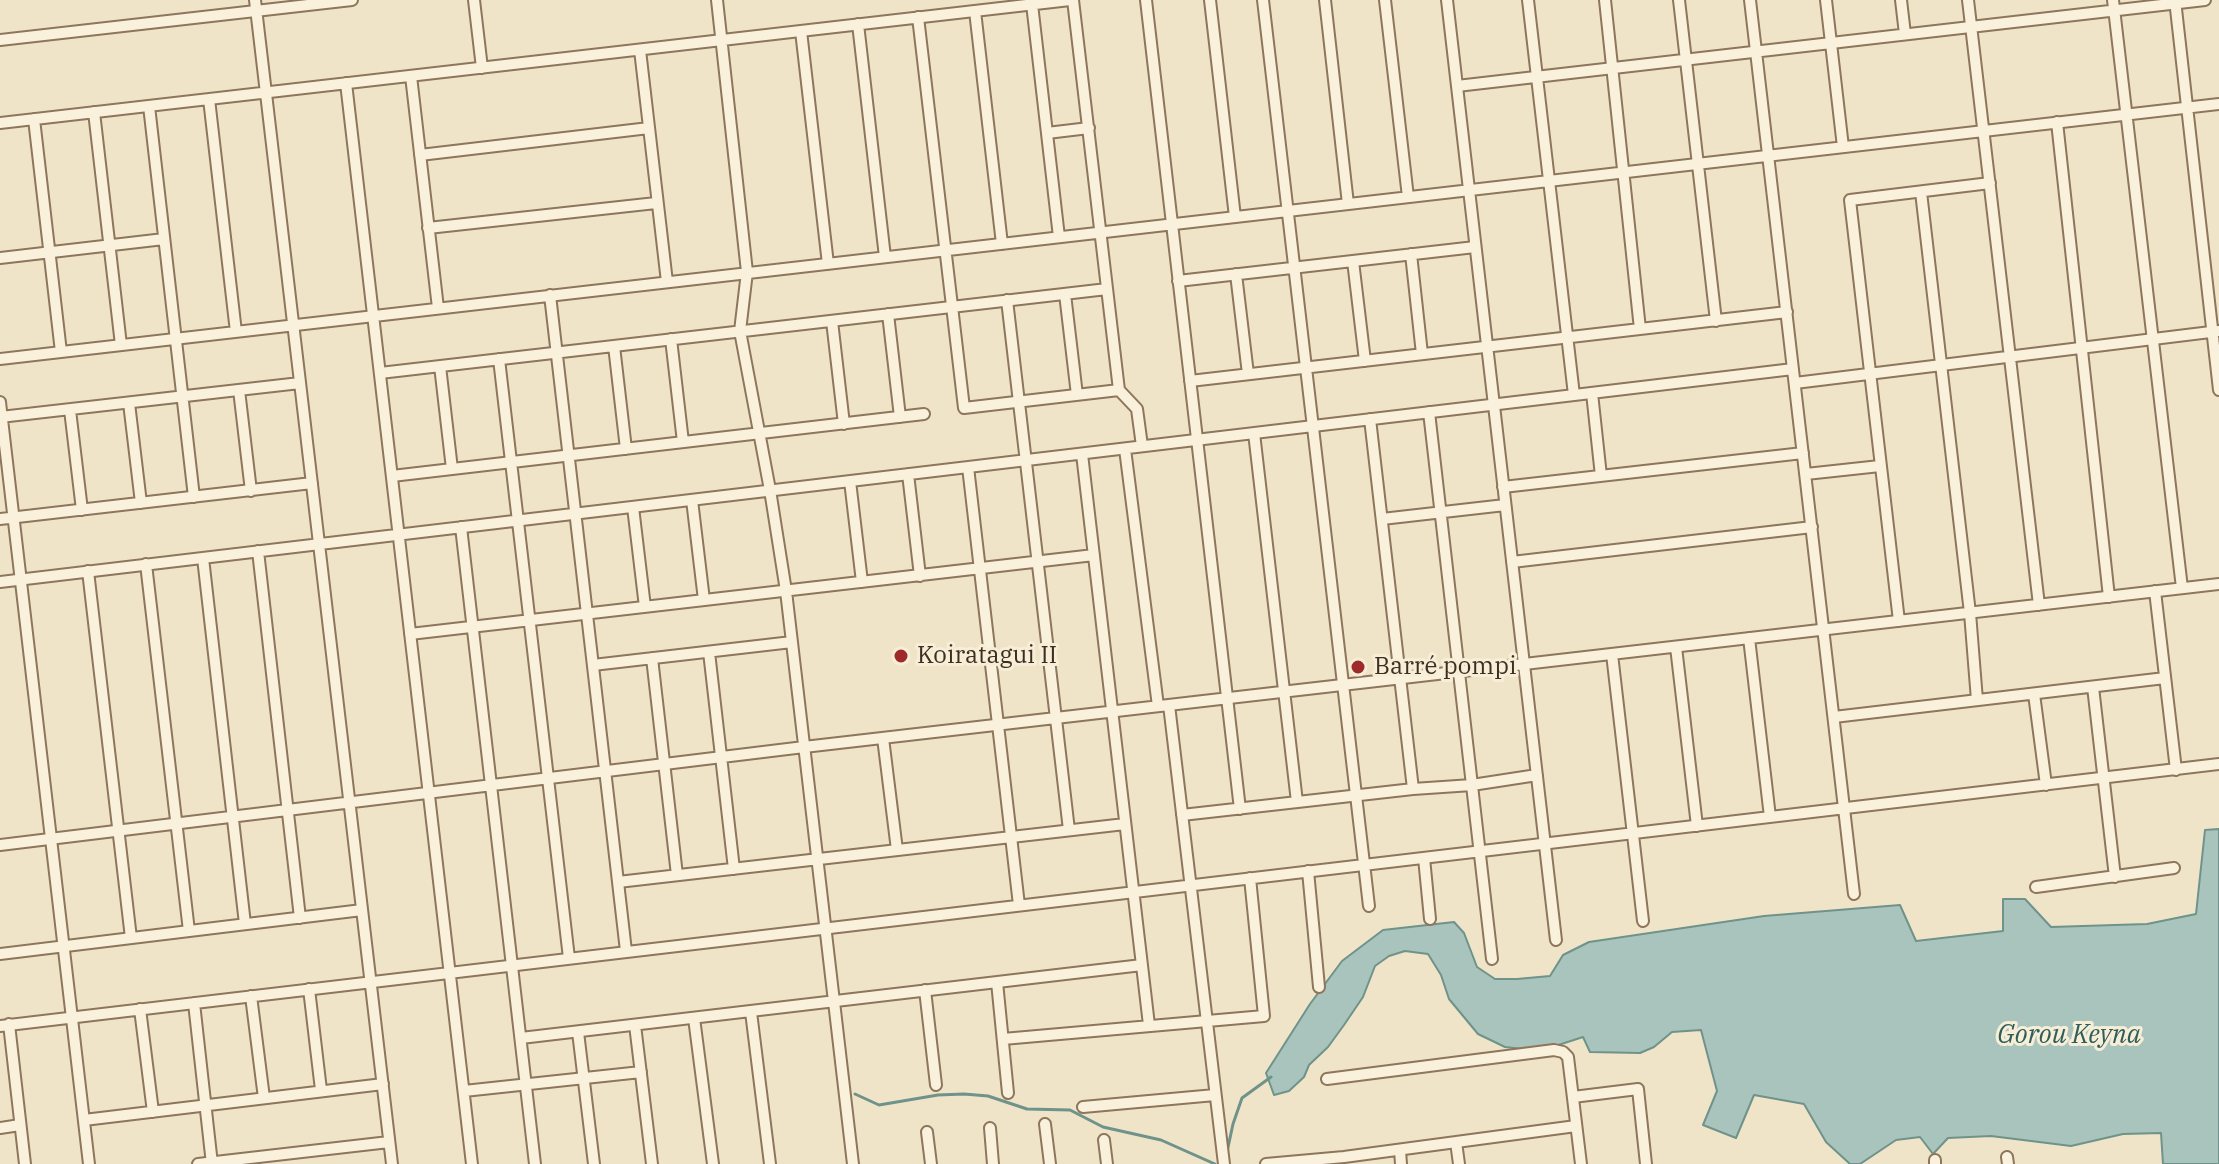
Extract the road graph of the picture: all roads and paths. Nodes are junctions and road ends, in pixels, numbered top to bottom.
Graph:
1 (352, 0) edge
2 (474, 0) edge
3 (717, 0) edge
4 (1071, 0) edge
5 (1146, 0) edge
6 (1210, 0) edge
7 (1263, 0) edge
8 (1325, 0) edge
9 (1385, 0) edge
10 (1447, 0) edge
11 (1528, 0) edge
12 (1605, 0) edge
13 (1679, 0) edge
14 (1750, 0) edge
15 (1826, 0) edge
16 (1901, 0) edge
17 (1968, 0) edge
18 (2205, 0) edge
19 (2175, 2) edge
20 (1032, 4) junction
21 (2114, 5) edge
22 (256, 6) edge
23 (975, 11) junction
24 (918, 17) junction
25 (858, 24) junction
26 (1971, 26) junction
27 (801, 31) junction
28 (1905, 34) junction
29 (0, 40) edge
30 (722, 40) junction
31 (1831, 43) junction
32 (640, 50) junction
33 (1756, 51) junction
34 (1686, 60) junction
35 (482, 68) junction
36 (1612, 68) junction
37 (411, 76) junction
38 (1537, 77) junction
39 (346, 83) junction
40 (1457, 86) junction
41 (266, 93) junction
42 (209, 99) junction
43 (2219, 104) edge
44 (149, 106) junction
45 (2187, 107) junction
46 (94, 112) junction
47 (2127, 114) junction
48 (34, 119) junction
49 (2057, 122) junction
50 (0, 123) edge
51 (649, 128) junction
52 (1089, 128) junction
53 (1983, 130) junction
54 (1047, 133) junction
55 (1843, 147) junction
56 (420, 155) junction
57 (1768, 155) junction
58 (1698, 163) junction
59 (1623, 172) junction
60 (1549, 181) junction
61 (1990, 183) junction
62 (1469, 190) junction
63 (1921, 192) junction
64 (1408, 197) junction
65 (656, 203) junction
66 (1348, 204) junction
67 (1288, 211) junction
68 (1235, 217) junction
69 (1172, 224) junction
70 (428, 228) junction
71 (1101, 232) junction
72 (1059, 237) junction
73 (164, 239) junction
74 (1002, 244) junction
75 (109, 246) junction
76 (1475, 247) junction
77 (945, 250) junction
78 (50, 252) junction
79 (1411, 254) junction
80 (885, 257) junction
81 (0, 258) edge
82 (1353, 261) junction
83 (828, 264) junction
84 (1294, 267) junction
85 (747, 272) junction
86 (1236, 274) junction
87 (1178, 281) junction
88 (667, 282) junction
89 (1107, 289) junction
90 (1065, 294) junction
91 (550, 295) junction
92 (1007, 300) junction
93 (952, 307) junction
94 (438, 308) junction
95 (1787, 312) junction
96 (888, 314) junction
97 (373, 316) junction
98 (832, 321) junction
99 (1716, 321) junction
100 (293, 325) junction
101 (1640, 329) junction
102 (740, 331) junction
103 (236, 332) junction
104 (2216, 332) edge
105 (176, 338) junction
106 (1567, 338) junction
107 (671, 339) junction
108 (2153, 339) junction
109 (121, 345) junction
110 (614, 346) junction
111 (1487, 347) junction
112 (2082, 348) junction
113 (61, 352) junction
114 (557, 352) junction
115 (1422, 354) junction
116 (2010, 357) junction
117 (0, 359) edge
118 (499, 359) junction
119 (1365, 361) junction
120 (1941, 365) junction
121 (440, 366) junction
122 (1306, 368) junction
123 (1793, 369) junction
124 (380, 373) junction
125 (1248, 374) junction
126 (1870, 374) junction
127 (1190, 381) junction
128 (300, 383) junction
129 (1795, 383) junction
130 (239, 390) junction
131 (1119, 390) junction
132 (2219, 390) edge
133 (1592, 393) junction
134 (1077, 395) junction
135 (1574, 395) junction
136 (182, 396) junction
137 (0, 402) edge
138 (1019, 402) junction
139 (129, 403) junction
140 (1494, 405) junction
141 (70, 410) junction
142 (1429, 412) junction
143 (924, 414) dead end
144 (1, 417) edge
145 (900, 417) junction
146 (1370, 419) junction
147 (844, 424) junction
148 (1313, 426) junction
149 (1254, 433) junction
150 (758, 434) junction
151 (1197, 440) junction
152 (683, 442) junction
153 (1142, 446) junction
154 (626, 449) junction
155 (1125, 449) junction
156 (1803, 453) junction
157 (1082, 454) junction
158 (569, 455) junction
159 (1026, 460) junction
160 (511, 462) junction
161 (1880, 466) junction
162 (968, 467) junction
163 (452, 469) junction
164 (908, 474) junction
165 (1806, 474) junction
166 (392, 476) junction
167 (1601, 476) junction
168 (850, 481) junction
169 (312, 483) junction
170 (1503, 487) junction
171 (770, 490) junction
172 (251, 491) junction
173 (194, 497) junction
174 (692, 500) junction
175 (141, 503) junction
176 (1505, 505) junction
177 (633, 507) junction
178 (82, 510) junction
179 (1440, 512) junction
180 (575, 514) junction
181 (13, 518) junction
182 (0, 519) edge
183 (1382, 519) junction
184 (518, 520) junction
185 (461, 527) junction
186 (1812, 527) junction
187 (399, 535) junction
188 (319, 544) junction
189 (258, 551) junction
190 (1094, 555) junction
191 (203, 558) junction
192 (1038, 562) junction
193 (1512, 562) junction
194 (146, 564) junction
195 (980, 569) junction
196 (88, 571) junction
197 (920, 576) junction
198 (21, 579) junction
199 (0, 582) edge
200 (862, 582) junction
201 (2219, 584) edge
202 (2182, 588) junction
203 (786, 591) junction
204 (2155, 591) junction
205 (2109, 597) junction
206 (704, 600) junction
207 (2039, 605) junction
208 (645, 607) junction
209 (1970, 613) junction
210 (587, 614) junction
211 (530, 620) junction
212 (1899, 621) junction
213 (473, 627) junction
214 (1824, 630) junction
215 (410, 634) junction
216 (1749, 638) junction
217 (792, 642) junction
218 (1676, 647) junction
219 (709, 652) junction
220 (1612, 654) junction
221 (652, 658) junction
222 (1524, 664) junction
223 (593, 665) junction
224 (1459, 672) junction
225 (1400, 678) junction
226 (2165, 678) junction
227 (1343, 685) junction
228 (2093, 687) junction
229 (1284, 692) junction
230 (2034, 694) junction
231 (1227, 698) junction
232 (1977, 700) junction
233 (1163, 705) junction
234 (1112, 711) junction
235 (1834, 717) junction
236 (1056, 718) junction
237 (998, 725) junction
238 (883, 738) junction
239 (804, 747) junction
240 (722, 757) junction
241 (664, 764) junction
242 (2219, 764) edge
243 (2176, 770) junction
244 (605, 771) junction
245 (1537, 775) junction
246 (548, 778) junction
247 (2104, 778) junction
248 (491, 785) junction
249 (1472, 785) junction
250 (2046, 785) junction
251 (1413, 789) junction
252 (429, 793) junction
253 (1356, 795) junction
254 (349, 802) junction
255 (1297, 802) junction
256 (1240, 809) junction
257 (1845, 809) junction
258 (288, 810) junction
259 (1182, 815) junction
260 (233, 817) junction
261 (1770, 817) junction
262 (176, 823) junction
263 (1125, 824) junction
264 (1697, 826) junction
265 (118, 830) junction
266 (1069, 830) junction
267 (1633, 833) junction
268 (1011, 837) junction
269 (51, 839) junction
270 (1545, 844) junction
271 (0, 845) edge
272 (897, 850) junction
273 (1479, 851) junction
274 (1424, 858) junction
275 (817, 859) junction
276 (1364, 865) junction
277 (2174, 868) dead end
278 (734, 869) junction
279 (1308, 871) junction
280 (677, 875) junction
281 (2115, 877) junction
282 (1250, 878) junction
283 (618, 882) junction
284 (1191, 885) junction
285 (2036, 887) dead end
286 (1133, 892) junction
287 (1854, 894) dead end
288 (1019, 905) junction
289 (1369, 906) dead end
290 (362, 910) junction
291 (300, 918) junction
292 (1430, 919) dead end
293 (1643, 921) dead end
294 (245, 924) junction
295 (825, 928) junction
296 (189, 931) junction
297 (131, 938) junction
298 (1556, 940) dead end
299 (63, 946) junction
300 (626, 951) junction
301 (0, 954) edge
302 (569, 958) junction
303 (1492, 959) dead end
304 (512, 965) junction
305 (1142, 965) junction
306 (450, 972) junction
307 (370, 982) junction
308 (997, 982) junction
309 (1319, 987) dead end
310 (309, 989) junction
311 (925, 990) junction
312 (251, 996) junction
313 (834, 1002) junction
314 (194, 1003) junction
315 (140, 1009) junction
316 (751, 1012) junction
317 (72, 1017) junction
318 (694, 1018) junction
319 (1208, 1021) junction
320 (4, 1025) edge
321 (635, 1025) junction
322 (1149, 1025) junction
323 (578, 1032) junction
324 (521, 1038) junction
325 (1003, 1039) junction
326 (641, 1072) junction
327 (584, 1078) junction
328 (1327, 1079) dead end
329 (383, 1084) junction
330 (526, 1085) junction
331 (936, 1085) dead end
332 (321, 1090) junction
333 (464, 1091) junction
334 (1008, 1093) dead end
335 (1215, 1095) junction
336 (1573, 1097) junction
337 (264, 1098) junction
338 (205, 1104) junction
339 (1083, 1107) dead end
340 (153, 1112) junction
341 (84, 1120) junction
342 (1045, 1124) dead end
343 (20, 1125) junction
344 (1576, 1126) junction
345 (0, 1128) edge
346 (990, 1128) dead end
347 (927, 1132) dead end
348 (1104, 1140) dead end
349 (389, 1142) junction
350 (1456, 1142) junction
351 (329, 1149) junction
352 (1400, 1150) junction
353 (271, 1160) edge
354 (1344, 1161) edge
355 (212, 1163) edge
356 (25, 1164) edge
357 (89, 1164) edge
358 (198, 1164) edge
359 (330, 1164) edge
360 (392, 1164) edge
361 (472, 1164) edge
362 (535, 1164) edge
363 (594, 1164) edge
364 (652, 1164) edge
365 (713, 1164) edge
366 (770, 1164) edge
367 (853, 1164) edge
368 (931, 1164) edge
369 (993, 1164) edge
370 (1050, 1164) edge
371 (1107, 1164) edge
372 (1224, 1164) edge
373 (1266, 1164) edge
374 (1401, 1164) edge
375 (1459, 1164) edge
376 (1581, 1164) edge
377 (1646, 1164) edge

1 - 22 street
2 - 35 street
3 - 30 street
4 - 20 street
4 - 52 street
5 - 69 street
6 - 68 street
7 - 67 street
8 - 66 street
9 - 64 street
10 - 40 street
11 - 38 street
12 - 36 street
13 - 34 street
14 - 33 street
15 - 31 street
16 - 28 street
17 - 26 street
18 - 19 street
19 - 21 street
19 - 45 street
20 - 23 street
20 - 54 street
21 - 26 street
21 - 47 street
22 - 29 street
22 - 41 street
23 - 24 street
23 - 74 street
24 - 25 street
24 - 77 street
25 - 27 street
25 - 80 street
26 - 28 street
26 - 53 street
27 - 30 street
27 - 83 street
28 - 31 street
30 - 32 street
30 - 85 street
31 - 33 street
31 - 55 street
32 - 35 street
32 - 51 street
33 - 34 street
33 - 57 street
34 - 36 street
34 - 58 street
35 - 37 street
36 - 38 street
36 - 59 street
37 - 39 street
37 - 56 street
38 - 40 street
38 - 60 street
39 - 41 street
39 - 97 street
40 - 62 street
41 - 42 street
41 - 100 street
42 - 44 street
42 - 103 street
43 - 45 street
44 - 46 street
44 - 73 street
45 - 47 street
45 - 104 street
46 - 48 street
46 - 75 street
47 - 49 street
47 - 108 street
48 - 50 street
48 - 78 street
49 - 53 street
49 - 112 street
51 - 56 street
51 - 65 street
52 - 54 street
52 - 71 street
53 - 55 street
53 - 61 street
54 - 72 street
55 - 57 street
56 - 70 street
57 - 58 street
57 - 95 street
58 - 59 street
58 - 99 street
59 - 60 street
59 - 101 street
60 - 62 street
60 - 106 street
61 - 63 street
61 - 116 street
62 - 64 street
62 - 76 street
63 - 120 street
63 - 126 street
64 - 66 street
65 - 70 street
65 - 88 street
66 - 67 street
67 - 68 street
67 - 84 street
68 - 69 street
69 - 71 street
69 - 87 street
70 - 94 street
71 - 72 street
71 - 89 street
72 - 74 street
73 - 75 street
73 - 105 street
74 - 77 street
75 - 78 street
75 - 109 street
76 - 79 street
76 - 111 street
77 - 80 street
77 - 93 street
78 - 81 street
78 - 113 street
79 - 82 street
79 - 115 street
80 - 83 street
82 - 84 street
82 - 119 street
83 - 85 street
84 - 86 street
84 - 122 street
85 - 88 street
85 - 102 street
86 - 87 street
86 - 125 street
87 - 127 street
88 - 91 street
89 - 90 street
89 - 131 street
90 - 92 street
90 - 134 street
91 - 94 street
91 - 114 street
92 - 93 street
92 - 138 street
93 - 96 street
93 - 138 street
94 - 97 street
95 - 99 street
95 - 123 street
96 - 98 street
96 - 145 street
97 - 100 street
97 - 124 street
98 - 102 street
98 - 147 street
99 - 101 street
100 - 103 street
100 - 128 street
101 - 106 street
102 - 107 street
102 - 150 street
103 - 105 street
104 - 108 street
104 - 132 street
105 - 109 street
105 - 136 street
106 - 111 street
106 - 135 street
107 - 110 street
107 - 152 street
108 - 112 street
108 - 202 street
109 - 113 street
110 - 114 street
110 - 154 street
111 - 115 street
111 - 140 street
112 - 116 street
112 - 205 street
113 - 117 street
114 - 118 street
114 - 158 street
115 - 119 street
116 - 120 street
116 - 207 street
118 - 121 street
118 - 160 street
119 - 122 street
120 - 126 street
120 - 209 street
121 - 124 street
121 - 163 street
122 - 125 street
122 - 148 street
123 - 129 street
123 - 133 street
124 - 166 street
125 - 127 street
126 - 129 street
126 - 161 street
127 - 151 street
128 - 130 street
128 - 169 street
129 - 156 street
130 - 136 street
130 - 172 street
131 - 134 street
131 - 153 street
133 - 135 street
133 - 167 street
134 - 138 street
135 - 140 street
136 - 139 street
136 - 173 street
137 - 144 street
138 - 159 street
139 - 141 street
139 - 175 street
140 - 142 street
140 - 170 street
141 - 144 street
141 - 178 street
142 - 146 street
142 - 179 street
143 - 145 street
144 - 181 street
145 - 147 street
146 - 148 street
146 - 183 street
147 - 150 street
148 - 149 street
148 - 227 street
149 - 151 street
149 - 229 street
150 - 152 street
150 - 171 street
151 - 153 street
151 - 231 street
152 - 154 street
153 - 155 street
154 - 158 street
155 - 157 street
155 - 233 street
156 - 165 street
156 - 167 street
157 - 159 street
157 - 190 street
158 - 160 street
158 - 180 street
159 - 162 street
159 - 192 street
160 - 163 street
160 - 184 street
161 - 165 street
161 - 212 street
162 - 164 street
162 - 195 street
163 - 166 street
164 - 168 street
164 - 197 street
165 - 186 street
166 - 187 street
167 - 170 street
168 - 171 street
168 - 200 street
169 - 172 street
169 - 188 street
170 - 176 street
171 - 174 street
171 - 203 street
172 - 173 street
173 - 175 street
174 - 177 street
174 - 206 street
175 - 178 street
176 - 179 street
176 - 193 street
177 - 180 street
177 - 208 street
178 - 181 street
179 - 183 street
179 - 224 street
180 - 184 street
180 - 210 street
181 - 182 street
181 - 198 street
183 - 225 street
184 - 185 street
184 - 211 street
185 - 187 street
185 - 213 street
186 - 193 street
186 - 214 street
187 - 188 street
187 - 215 street
188 - 189 street
188 - 254 street
189 - 191 street
189 - 258 street
190 - 192 street
190 - 234 street
191 - 194 street
191 - 260 street
192 - 195 street
192 - 236 street
193 - 222 street
194 - 196 street
194 - 262 street
195 - 197 street
195 - 237 street
196 - 198 street
196 - 265 street
197 - 200 street
198 - 199 street
198 - 269 street
200 - 203 street
201 - 202 street
202 - 204 street
203 - 206 street
203 - 217 street
204 - 205 street
204 - 226 street
205 - 207 street
206 - 208 street
207 - 209 street
208 - 210 street
209 - 212 street
209 - 232 street
210 - 211 street
210 - 223 street
211 - 213 street
211 - 246 street
212 - 214 street
213 - 215 street
213 - 248 street
214 - 216 street
214 - 235 street
215 - 252 street
216 - 218 street
216 - 261 street
217 - 219 street
217 - 239 street
218 - 220 street
218 - 264 street
219 - 221 street
219 - 240 street
220 - 222 street
220 - 267 street
221 - 223 street
221 - 241 street
222 - 224 street
222 - 245 street
223 - 244 street
224 - 225 street
224 - 249 street
225 - 227 street
225 - 251 street
226 - 228 street
226 - 243 street
227 - 229 street
227 - 253 street
228 - 230 street
228 - 247 street
229 - 231 street
229 - 255 street
230 - 232 street
230 - 250 street
231 - 233 street
231 - 256 street
232 - 235 street
233 - 234 street
233 - 259 street
234 - 236 street
234 - 263 street
235 - 257 street
236 - 237 street
236 - 266 street
237 - 238 street
237 - 268 street
238 - 239 street
238 - 272 street
239 - 240 street
239 - 275 street
240 - 241 street
240 - 278 street
241 - 244 street
241 - 280 street
242 - 243 street
243 - 247 street
244 - 246 street
244 - 283 street
245 - 249 street
245 - 270 street
246 - 248 street
246 - 302 street
247 - 250 street
247 - 281 street
248 - 252 street
248 - 304 street
249 - 251 street
249 - 273 street
250 - 257 street
251 - 253 street
252 - 254 street
252 - 306 street
253 - 255 street
253 - 276 street
254 - 258 street
254 - 290 street
255 - 256 street
256 - 259 street
257 - 261 street
257 - 287 street
258 - 260 street
258 - 291 street
259 - 284 street
260 - 262 street
260 - 294 street
261 - 264 street
262 - 265 street
262 - 296 street
263 - 266 street
263 - 286 street
264 - 267 street
265 - 269 street
265 - 297 street
266 - 268 street
267 - 270 street
267 - 293 street
268 - 272 street
268 - 288 street
269 - 271 street
269 - 299 street
270 - 273 street
270 - 298 street
272 - 275 street
273 - 274 street
273 - 303 street
274 - 276 street
274 - 292 street
275 - 278 street
275 - 295 street
276 - 279 street
276 - 289 street
277 - 281 street
278 - 280 street
279 - 282 street
279 - 309 street
280 - 283 street
281 - 285 street
282 - 284 street
282 - 319 street
283 - 300 street
284 - 286 street
284 - 319 street
286 - 288 street
286 - 305 street
288 - 295 street
290 - 291 street
290 - 307 street
291 - 294 street
294 - 296 street
295 - 300 street
295 - 313 street
296 - 297 street
297 - 299 street
299 - 301 street
299 - 317 street
300 - 302 street
302 - 304 street
304 - 306 street
304 - 324 street
305 - 308 street
305 - 322 street
306 - 307 street
306 - 333 street
307 - 310 street
307 - 329 street
308 - 311 street
308 - 325 street
310 - 312 street
310 - 332 street
311 - 313 street
311 - 331 street
312 - 314 street
312 - 337 street
313 - 316 street
313 - 367 street
314 - 315 street
314 - 338 street
315 - 317 street
315 - 340 street
316 - 318 street
316 - 366 street
317 - 320 street
317 - 341 street
318 - 321 street
318 - 365 street
319 - 322 street
319 - 335 street
320 - 343 street
321 - 323 street
321 - 326 street
322 - 325 street
323 - 324 street
323 - 327 street
324 - 330 street
325 - 334 street
326 - 327 street
326 - 364 street
327 - 330 street
327 - 363 street
328 - 336 street
329 - 332 street
329 - 349 street
330 - 333 street
330 - 362 street
332 - 337 street
333 - 361 street
335 - 339 street
335 - 372 street
336 - 344 street
336 - 377 street
337 - 338 street
338 - 340 street
338 - 355 street
340 - 341 street
341 - 357 street
342 - 370 street
343 - 345 street
343 - 356 street
344 - 350 street
344 - 376 street
346 - 369 street
347 - 368 street
348 - 371 street
349 - 351 street
349 - 360 street
350 - 352 street
350 - 375 street
351 - 353 street
351 - 359 street
352 - 354 street
352 - 374 street
353 - 355 street
354 - 373 street
355 - 358 street

